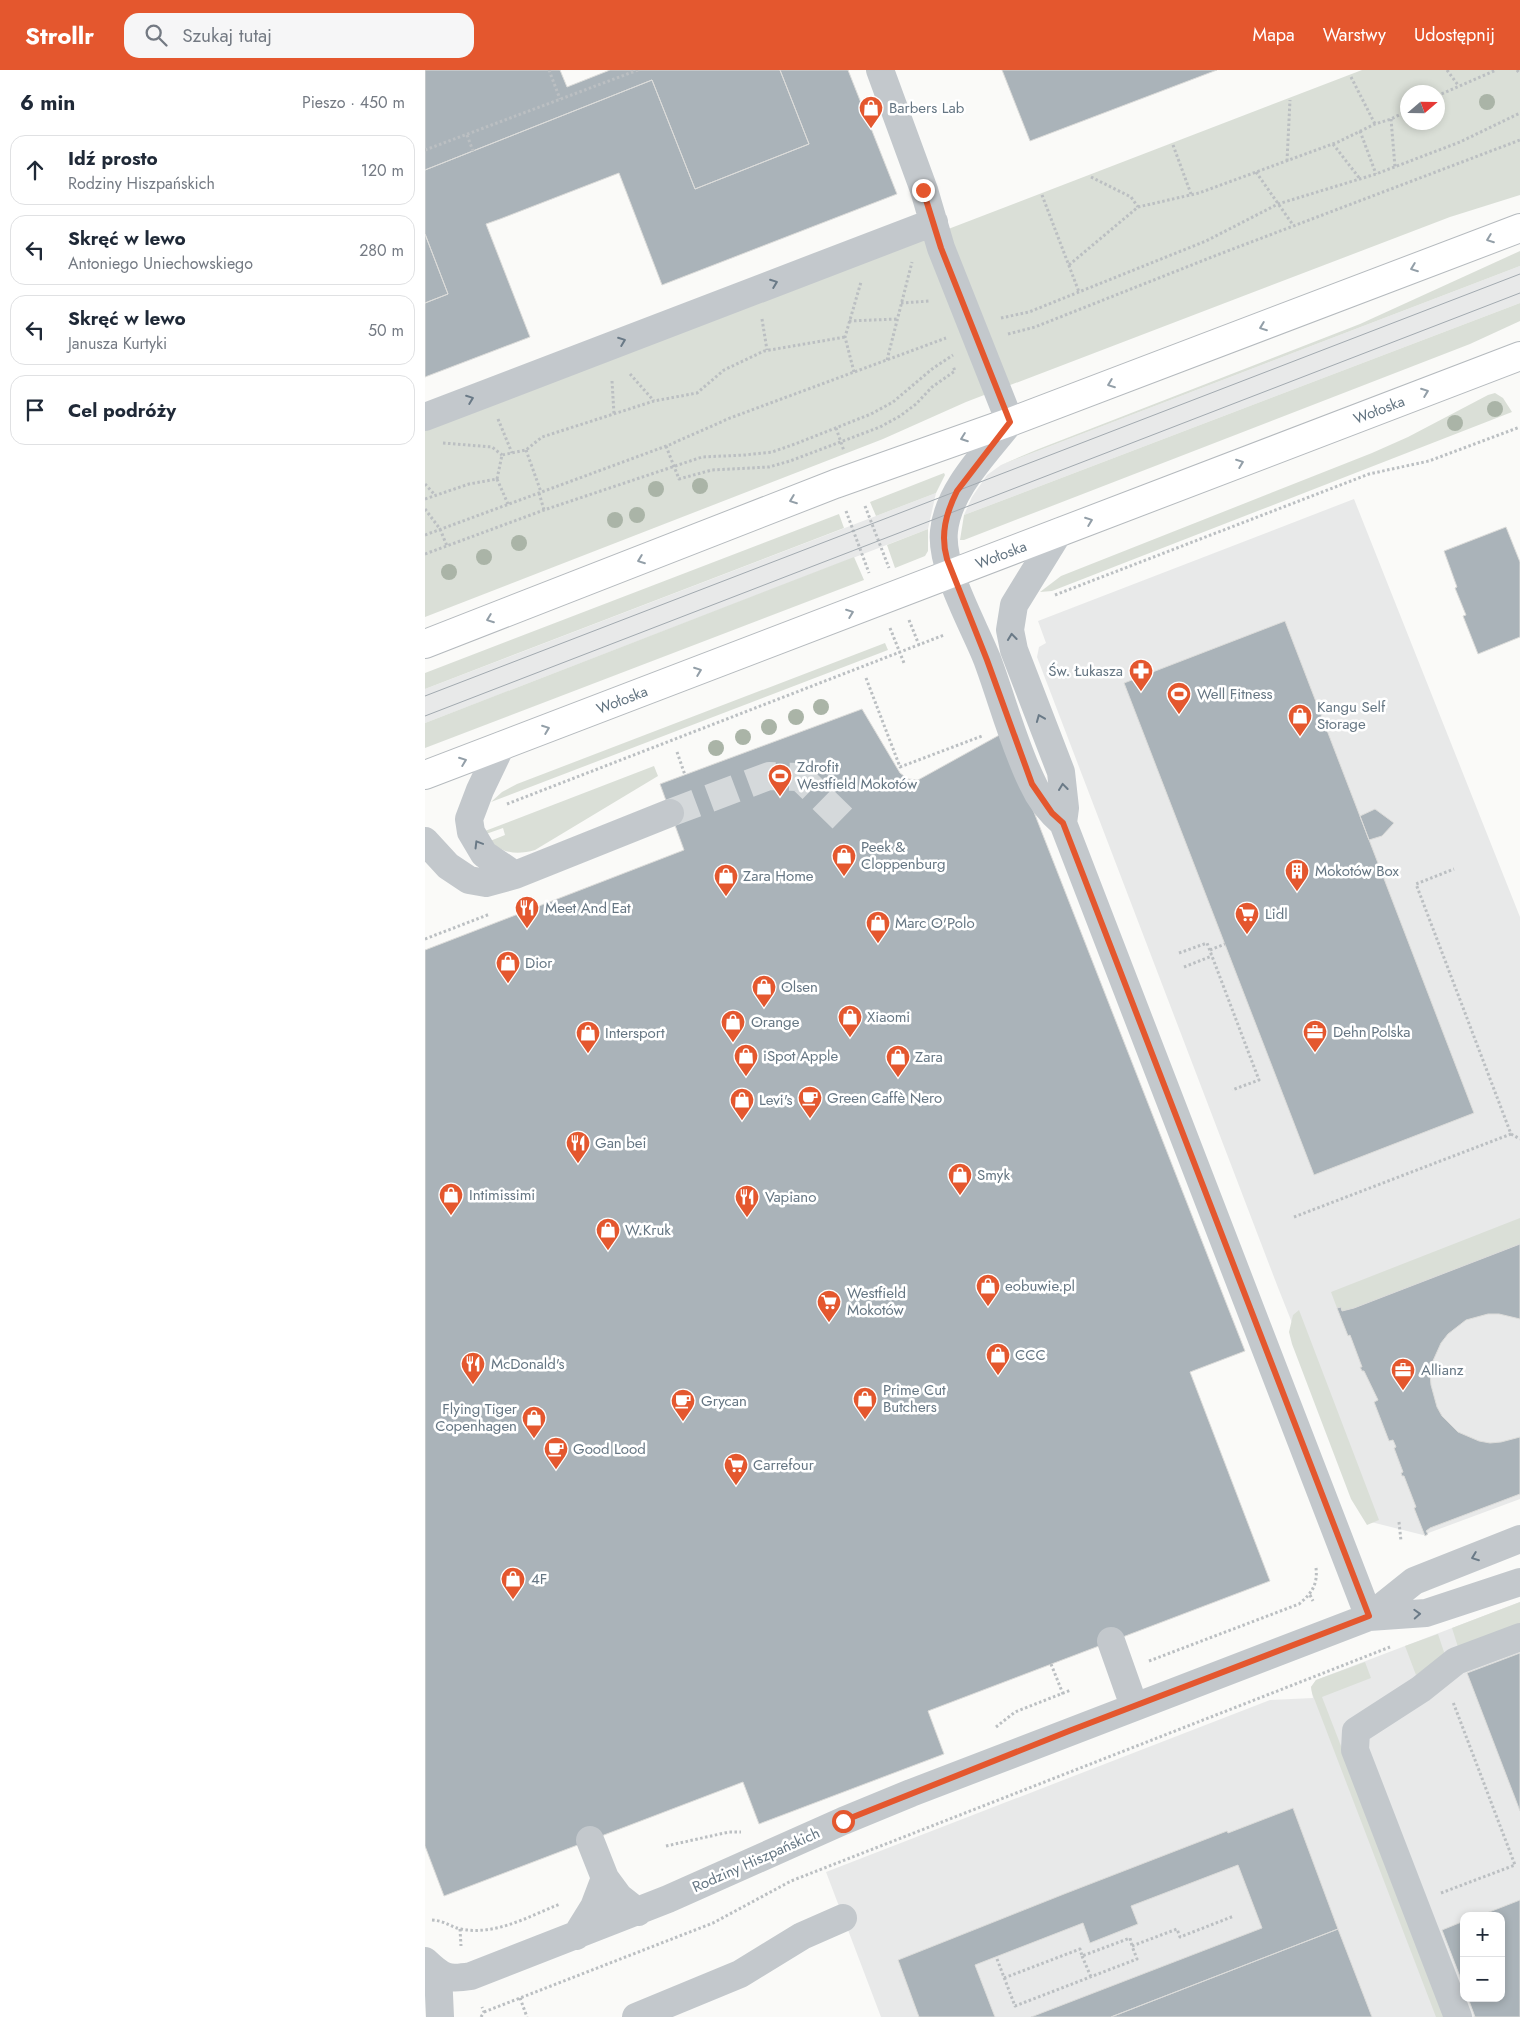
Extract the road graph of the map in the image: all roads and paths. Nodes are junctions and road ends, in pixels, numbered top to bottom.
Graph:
1 (549, 70) edge
2 (638, 70) edge
3 (879, 70) edge
4 (1447, 70) edge
5 (1496, 70) edge
6 (1517, 70) edge
7 (1520, 74) edge
8 (1351, 77) dead end
9 (1458, 86) junction
10 (1445, 92) edge
11 (560, 99) junction
12 (1290, 100) dead end
13 (1520, 113) edge
14 (1400, 114) edge
15 (1391, 118) junction
16 (1375, 124) junction
17 (1360, 131) junction
18 (467, 135) junction
19 (1333, 144) junction
20 (1173, 145) dead end
21 (425, 150) edge
22 (473, 151) dead end
23 (1287, 161) junction
24 (1395, 167) junction
25 (1256, 172) junction
26 (1376, 174) junction
27 (1091, 177) dead end
28 (1360, 180) junction
29 (1191, 194) junction
30 (1042, 196) dead end
31 (1278, 204) junction
32 (1138, 207) junction
33 (934, 222) junction
34 (1293, 226) dead end
35 (1520, 228) edge
36 (912, 258) dead end
37 (1069, 265) junction
38 (861, 281) dead end
39 (1079, 292) junction
40 (935, 301) dead end
41 (901, 303) junction
42 (897, 319) junction
43 (849, 320) junction
44 (972, 328) junction
45 (845, 338) junction
46 (944, 338) junction
47 (1520, 356) edge
48 (887, 360) junction
49 (854, 372) junction
50 (630, 374) dead end
51 (611, 382) dead end
52 (654, 401) junction
53 (614, 414) junction
54 (425, 417) edge
55 (1010, 422) junction
56 (1520, 427) edge
57 (836, 428) dead end
58 (841, 442) junction
59 (438, 443) dead end
60 (666, 446) junction
61 (822, 449) junction
62 (526, 450) junction
63 (502, 455) junction
64 (497, 479) junction
65 (845, 481) junction
66 (425, 484) edge
67 (540, 492) junction
68 (435, 495) junction
69 (425, 498) edge
70 (508, 504) junction
71 (425, 509) edge
72 (544, 510) dead end
73 (440, 529) junction
74 (1059, 532) junction
75 (425, 535) edge
76 (447, 546) dead end
77 (951, 574) junction
78 (889, 597) junction
79 (1047, 597) dead end
80 (949, 632) dead end
81 (425, 644) edge
82 (919, 645) junction
83 (899, 652) junction
84 (904, 664) dead end
85 (866, 678) dead end
86 (991, 733) dead end
87 (501, 746) junction
88 (677, 752) dead end
89 (425, 775) edge
90 (685, 775) dead end
91 (670, 813) tunnel mouth
92 (469, 819) junction
93 (1063, 823) junction
94 (425, 841) edge
95 (1455, 869) dead end
96 (515, 875) junction
97 (1225, 944) dead end
98 (1209, 950) junction
99 (1179, 953) dead end
100 (1212, 956) junction
101 (1184, 967) dead end
102 (1231, 1090) dead end
103 (1511, 1134) junction
104 (1520, 1139) edge
105 (1294, 1217) dead end
106 (1399, 1522) dead end
107 (1520, 1539) edge
108 (1401, 1541) dead end
109 (1321, 1565) dead end
110 (1520, 1582) edge
111 (1310, 1595) junction
112 (1313, 1601) dead end
113 (1369, 1616) junction
114 (1520, 1637) edge
115 (1111, 1641) dead end
116 (1398, 1644) dead end
117 (1051, 1664) dead end
118 (1133, 1668) junction
119 (1175, 1691) junction
120 (1063, 1694) dead end
121 (1452, 1699) dead end
122 (1134, 1706) junction
123 (591, 1840) dead end
124 (605, 1878) junction
125 (569, 1900) dead end
126 (1414, 1903) junction
127 (637, 1912) junction
128 (1234, 1916) dead end
129 (843, 1918) dead end
130 (432, 1920) dead end
131 (460, 1929) junction
132 (576, 1936) junction
133 (461, 1946) dead end
134 (1132, 1946) junction
135 (1082, 1956) junction
136 (997, 1959) dead end
137 (431, 1967) edge
138 (1091, 1977) junction
139 (1004, 1978) junction
140 (520, 1998) junction
141 (482, 2007) dead end
142 (484, 2012) junction
143 (440, 2017) edge
144 (481, 2017) edge
145 (527, 2017) edge
146 (636, 2017) edge
147 (1458, 2017) edge

1 - 11 path
2 - 11 path
3 - 33 street
4 - 9 path
5 - 9 path
6 - 7 path
8 - 16 path
9 - 10 path
11 - 18 path
12 - 23 path
13 - 24 path
14 - 15 path
15 - 16 path
15 - 24 path
16 - 17 path
17 - 19 path
17 - 26 path
18 - 21 path
18 - 22 path
19 - 23 path
19 - 28 path
20 - 29 path
23 - 25 path
24 - 26 path
25 - 29 path
25 - 31 path
26 - 28 path
27 - 32 path
28 - 31 path
29 - 32 path
30 - 37 path
31 - 34 path
31 - 39 path
32 - 37 path
33 - 44 street
54 -> 33 street
35 -> 55 main road
36 - 41 path
37 - 39 path
38 - 43 path
39 - 44 path
40 - 41 path
41 - 42 path
42 - 43 path
42 - 48 path
43 - 45 path
44 - 46 path
44 - 55 street
45 - 49 path
45 - 52 path
46 - 48 path
46 - 58 path
74 -> 47 main road, Wołoska
48 - 49 path
49 - 60 path
50 - 52 path
51 - 53 path
52 - 53 path
53 - 62 path
55 -> 65 main road
55 - 77 street
56 - 79 path
57 - 58 path
58 - 61 path
58 - 65 path
59 - 63 path
60 - 61 path
60 - 67 path
61 - 65 path
62 - 63 path
62 - 67 path
63 - 64 path
64 - 68 path
64 - 70 path
65 - 78 path
65 - 78 path
65 -> 81 main road
66 - 68 path
67 - 70 path
67 - 72 path
68 - 69 path
70 - 73 path
71 - 73 path
73 - 75 path
73 - 76 path
74 - 77 main road, Wołoska
93 -> 74 street
77 - 78 main road, Wołoska
77 - 93 street
78 - 82 path
78 - 83 path
87 -> 78 main road, Wołoska
80 - 82 path
82 - 83 path
83 - 84 path
83 - 92 path
85 - 86 path
89 -> 87 main road, Wołoska
87 - 92 street
88 - 90 path
91 - 96 street
96 -> 92 street
93 - 113 street
94 - 96 street
95 - 103 path
97 - 98 path
98 - 99 path
98 - 100 path
100 - 101 path
100 - 102 path
103 - 104 path
103 - 105 path
106 - 108 path
107 -> 113 street, Rodziny Hiszpańskich
109 - 111 path
113 -> 110 street, Rodziny Hiszpańskich
111 - 112 path
111 - 118 path
113 - 119 street, Rodziny Hiszpańskich
114 - 126 street
115 - 118 street
116 - 140 path
117 - 120 path
118 - 119 street
118 - 122 street
119 - 122 street, Rodziny Hiszpańskich
121 - 126 path
122 - 127 street, Rodziny Hiszpańskich
123 - 124 street
124 - 127 street
124 - 132 street
125 - 131 path
126 - 147 street
127 - 132 street, Rodziny Hiszpańskich
128 - 134 path
129 - 146 street
130 - 131 path
131 - 133 path
132 - 137 street, Rodziny Hiszpańskich
134 - 135 path
134 - 138 path
135 - 138 path
135 - 139 path
136 - 139 path
137 - 143 street
138 - 139 path
140 - 142 path
140 - 145 path
141 - 142 path
142 - 144 path

